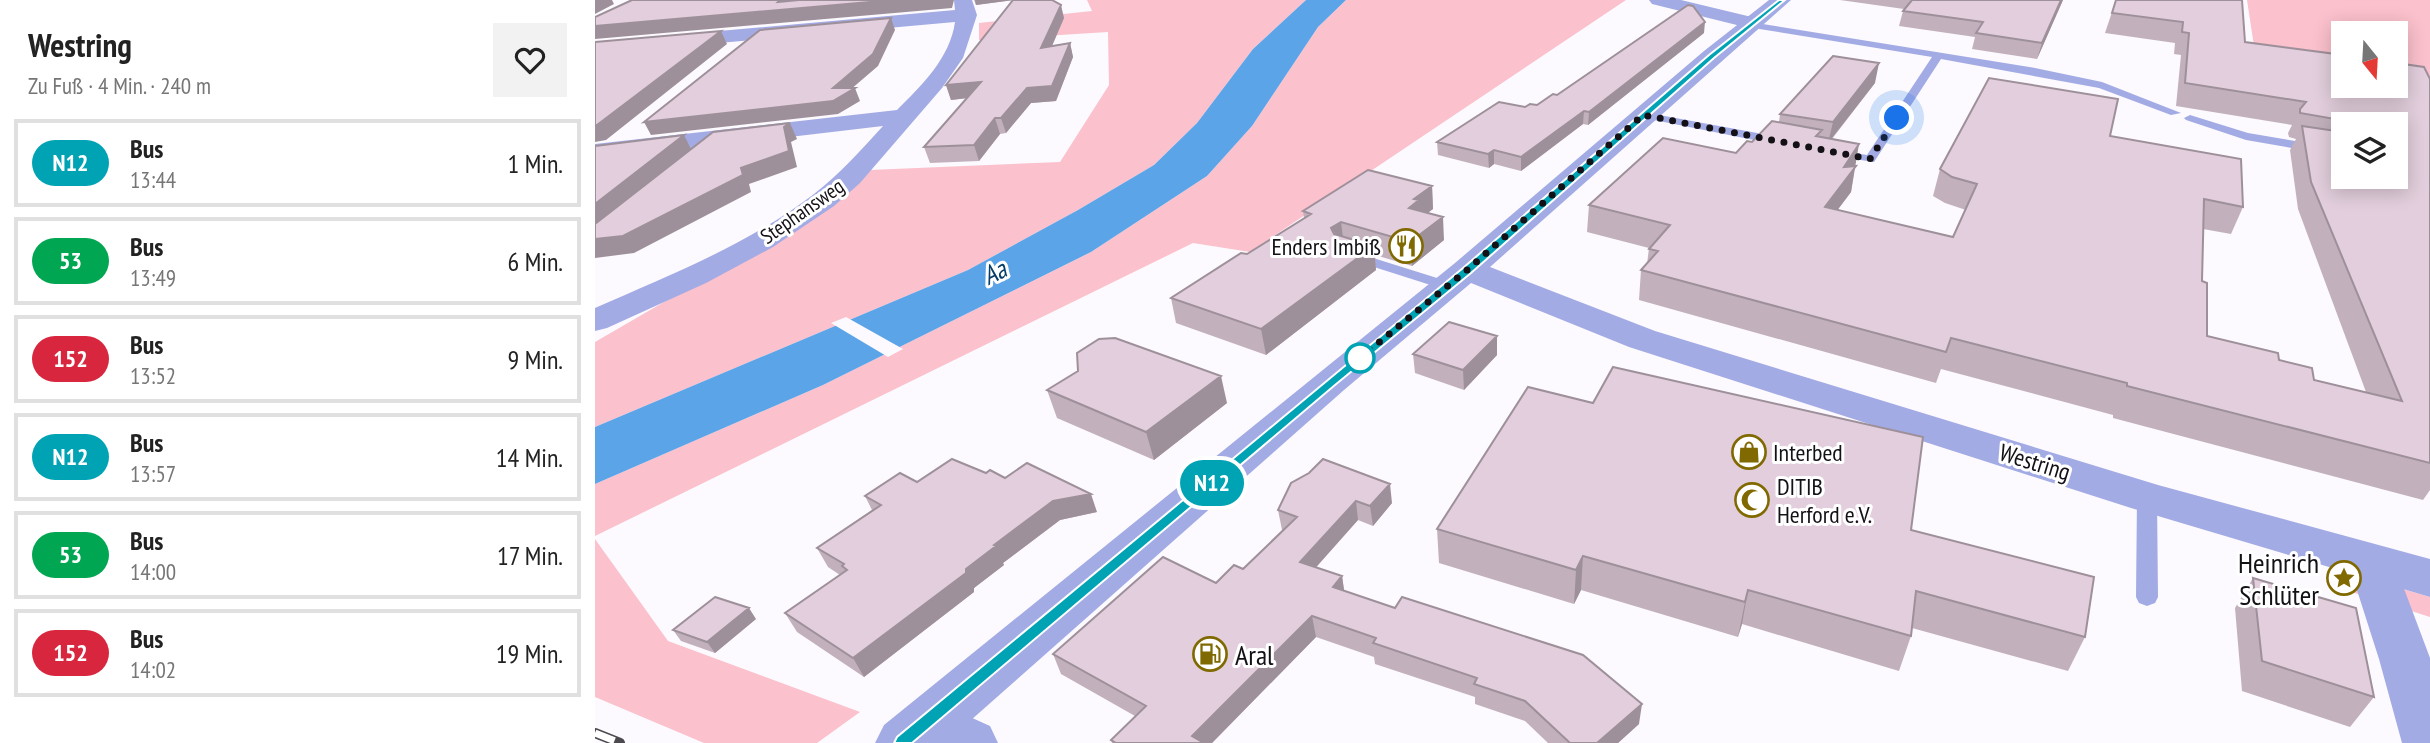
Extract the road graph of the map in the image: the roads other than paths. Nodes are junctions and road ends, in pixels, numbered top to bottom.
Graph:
1 (1658, 0) edge
2 (1781, 0) edge
3 (965, 7) edge
4 (1752, 24) junction
5 (758, 34) junction
6 (595, 48) edge
7 (1938, 55) junction
8 (723, 63) edge
9 (2175, 113) dead end
10 (1643, 115) junction
11 (905, 116) junction
12 (2190, 118) dead end
13 (647, 124) edge
14 (1790, 143) edge
15 (1817, 149) edge
16 (605, 151) edge
17 (2331, 151) edge
18 (1343, 252) edge
19 (1452, 283) junction
20 (595, 321) edge
21 (2147, 497) junction
22 (2371, 562) junction
23 (2430, 578) edge
24 (2147, 597) dead end
25 (935, 736) edge
26 (2430, 743) edge

1 - 4 street
2 - 4 street
3 - 5 street
3 - 11 street, Stephansweg
4 - 7 lane
4 - 10 street
5 - 6 street
5 - 8 street
7 - 9 lane
7 - 15 lane
10 - 14 lane
10 - 19 street
11 - 16 street
11 - 20 street, Stephansweg
12 - 17 lane
13 - 16 street
18 - 19 lane
19 - 21 street, Westring
19 - 25 street
21 - 22 street, Westring
21 - 24 lane
22 - 23 street, Westring
22 - 26 street

